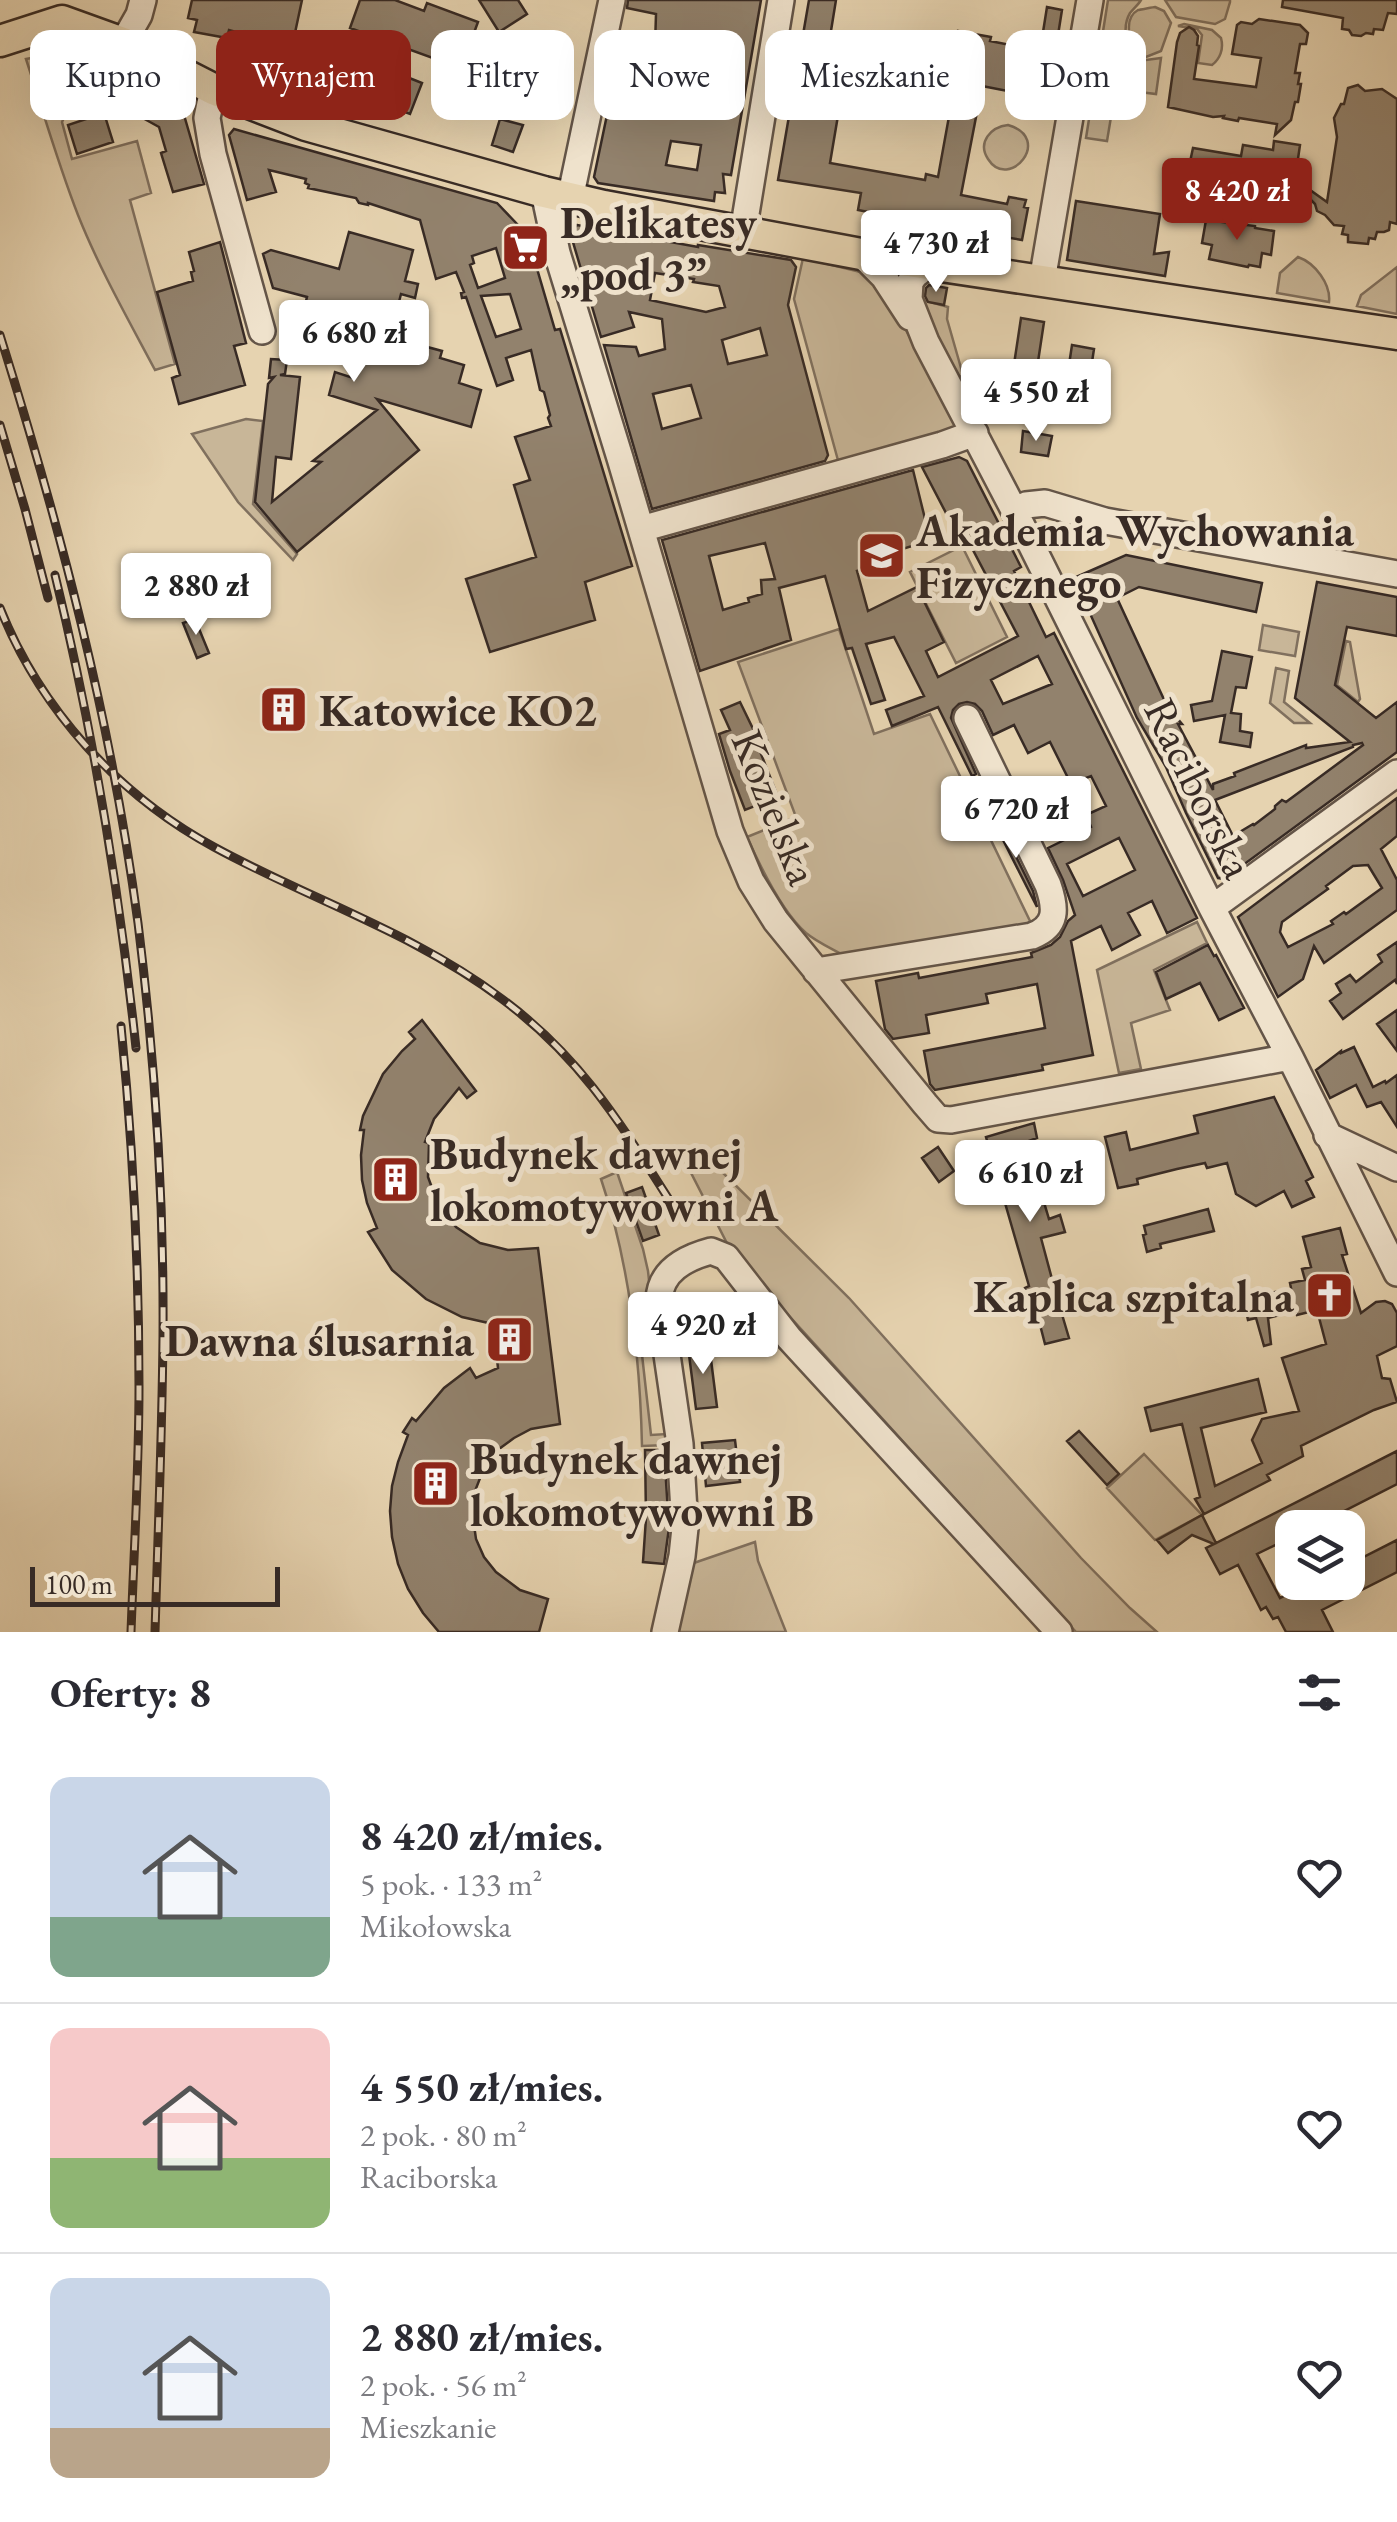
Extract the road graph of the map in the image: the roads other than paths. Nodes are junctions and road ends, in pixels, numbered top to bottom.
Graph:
1 (143, 0) edge
2 (612, 0) edge
3 (781, 0) edge
4 (1090, 0) edge
5 (33, 30) edge
6 (87, 30) edge
7 (130, 30) edge
8 (30, 31) edge
9 (0, 40) edge
10 (196, 80) edge
11 (213, 89) junction
12 (557, 196) junction
13 (743, 232) junction
14 (861, 254) junction
15 (930, 264) junction
16 (1042, 281) junction
17 (262, 331) dead end
18 (1397, 334) edge
19 (926, 342) junction
20 (974, 433) junction
21 (1014, 510) junction
22 (642, 529) junction
23 (1397, 574) edge
24 (967, 718) dead end
25 (1397, 773) edge
26 (1212, 908) junction
27 (816, 971) junction
28 (1290, 1057) junction
29 (1326, 1134) junction
30 (1397, 1168) edge
31 (1397, 1273) edge
32 (665, 1632) edge
33 (1059, 1632) edge

1 - 7 street
2 - 12 street
3 - 13 street
4 - 16 street
5 - 6 main road
8 - 9 main road
10 - 11 main road
11 - 12 main road
11 - 17 street
12 - 13 main road
12 - 22 street, Kozielska
13 - 14 main road
14 - 15 main road
14 - 19 street, Raciborska
15 - 16 main road
15 - 19 street, Raciborska
16 - 18 main road
19 - 20 street, Raciborska
20 - 21 street, Raciborska
20 - 22 street
21 - 23 street
21 - 26 street, Raciborska
22 - 27 street, Kozielska
24 - 27 street
25 - 26 street
26 - 28 street, Raciborska
27 - 28 street, Kozielska
28 - 29 street, Raciborska
29 - 30 street
29 - 31 street, Raciborska
32 - 33 street

